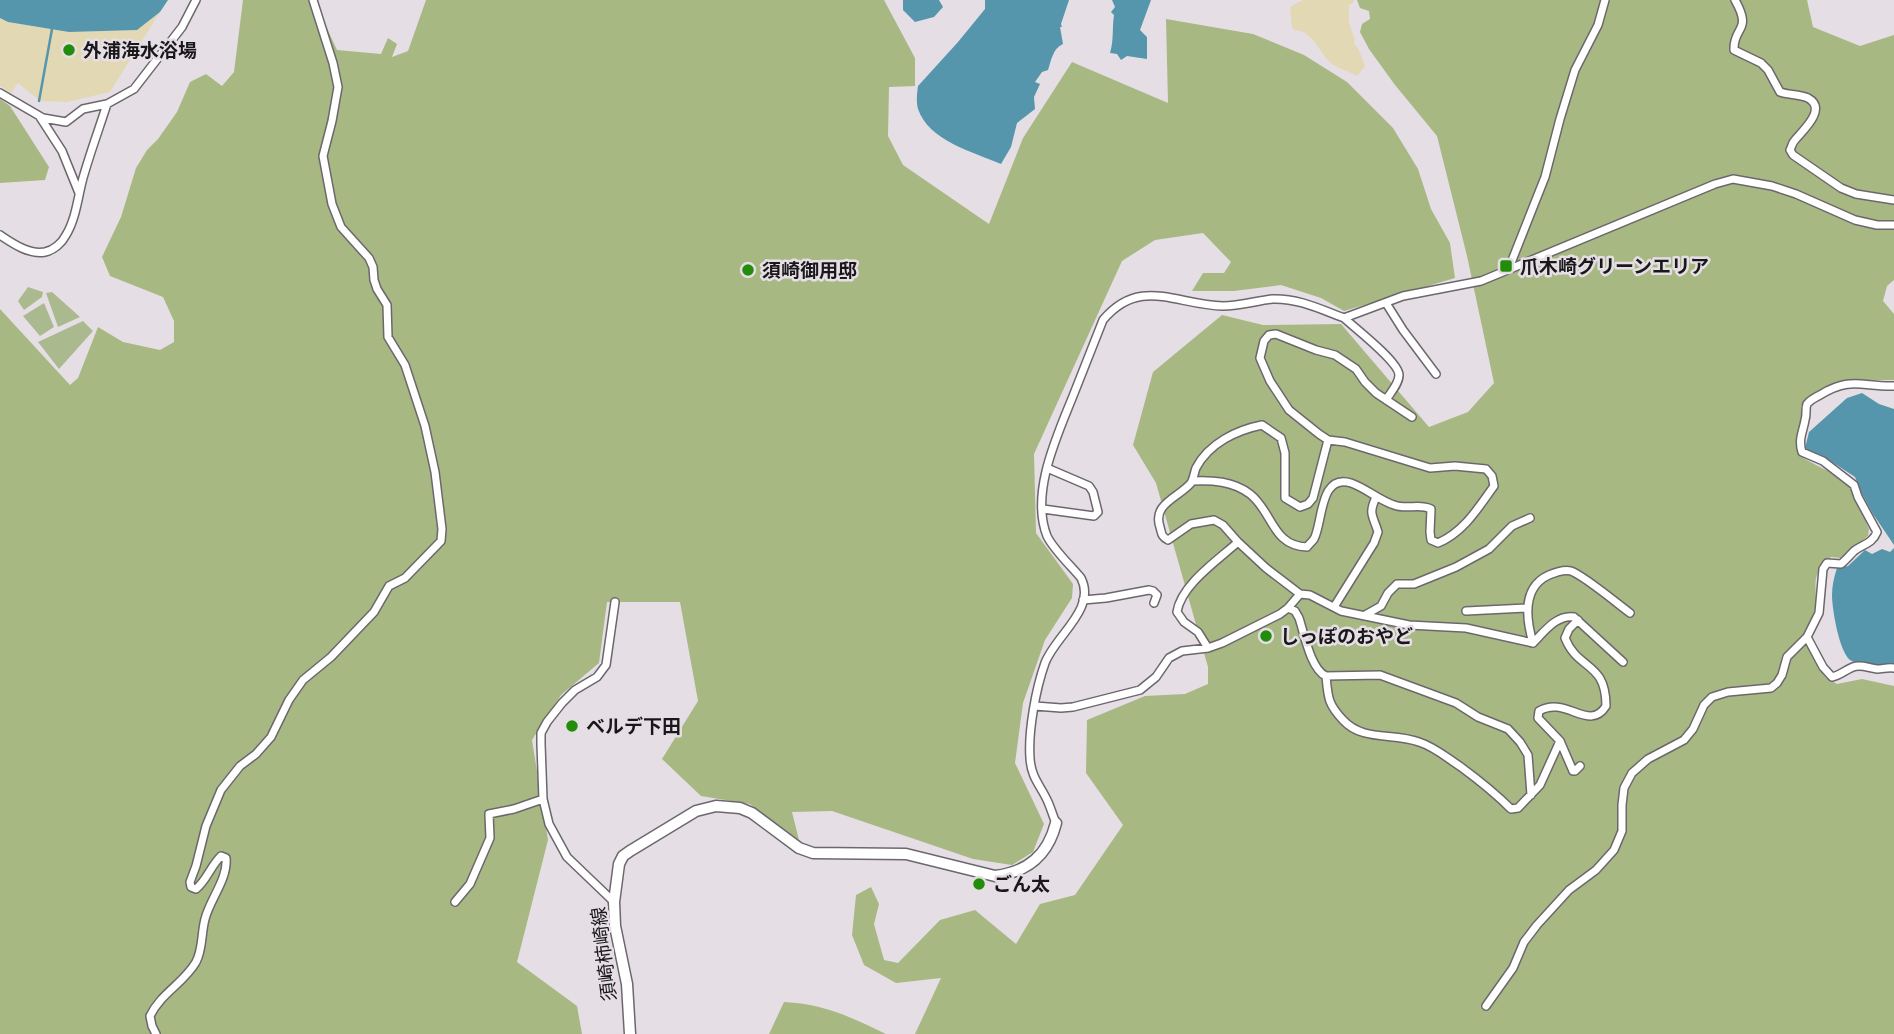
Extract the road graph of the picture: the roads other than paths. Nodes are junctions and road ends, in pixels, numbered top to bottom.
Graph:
1 (196, 0) edge
2 (313, 0) edge
3 (1605, 0) edge
4 (1735, 0) edge
5 (0, 93) edge
6 (107, 104) junction
7 (40, 116) junction
8 (79, 193) junction
9 (1894, 201) edge
10 (1894, 225) edge
11 (0, 234) edge
12 (1509, 268) junction
13 (1385, 303) junction
14 (1344, 318) junction
15 (1436, 374) dead end
16 (1894, 386) edge
17 (1386, 400) junction
18 (1412, 417) dead end
19 (1328, 440) junction
20 (1047, 468) junction
21 (1192, 481) junction
22 (1376, 497) junction
23 (1043, 509) junction
24 (1530, 518) dead end
25 (1238, 542) junction
26 (1300, 594) junction
27 (1083, 600) junction
28 (615, 602) dead end
29 (1154, 603) dead end
30 (1334, 607) junction
31 (1288, 608) junction
32 (1527, 608) junction
33 (1466, 611) dead end
34 (1630, 613) dead end
35 (1365, 615) junction
36 (1577, 620) junction
37 (1807, 637) junction
38 (1533, 643) junction
39 (1208, 648) junction
40 (1623, 662) dead end
41 (1894, 668) edge
42 (1326, 676) junction
43 (1035, 706) junction
44 (1560, 741) junction
45 (1580, 766) dead end
46 (1531, 795) junction
47 (543, 799) junction
48 (1056, 823) joint
49 (455, 902) dead end
50 (614, 902) junction
51 (1486, 1006) dead end
52 (156, 1034) edge
53 (630, 1034) edge

1 - 6 street
2 - 52 street
3 - 12 street
4 - 9 street
5 - 7 street
6 - 7 street
6 - 8 street
7 - 8 street
8 - 11 street
10 - 12 street
12 - 13 street
13 - 14 street
13 - 15 street
14 - 17 street
14 - 20 street
16 - 37 street
17 - 18 street
17 - 19 street
19 - 21 street
19 - 22 street
20 - 23 street
20 - 23 street
21 - 22 street
21 - 25 street
22 - 30 street
23 - 27 street
24 - 35 street
25 - 26 street
25 - 39 street
26 - 30 street
26 - 31 street
27 - 29 street
27 - 43 street
28 - 47 street
30 - 35 street
31 - 39 street
31 - 42 street
32 - 33 street
32 - 34 street
32 - 38 street
35 - 38 street
36 - 38 street
36 - 40 street
36 - 44 street
37 - 41 street
37 - 51 street
39 - 43 street
42 - 46 street
42 - 46 street
43 - 48 street
44 - 45 street
44 - 46 street
47 - 49 street
47 - 50 street
48 - 50 main road, 須崎柿崎線
50 - 53 main road, 須崎柿崎線

